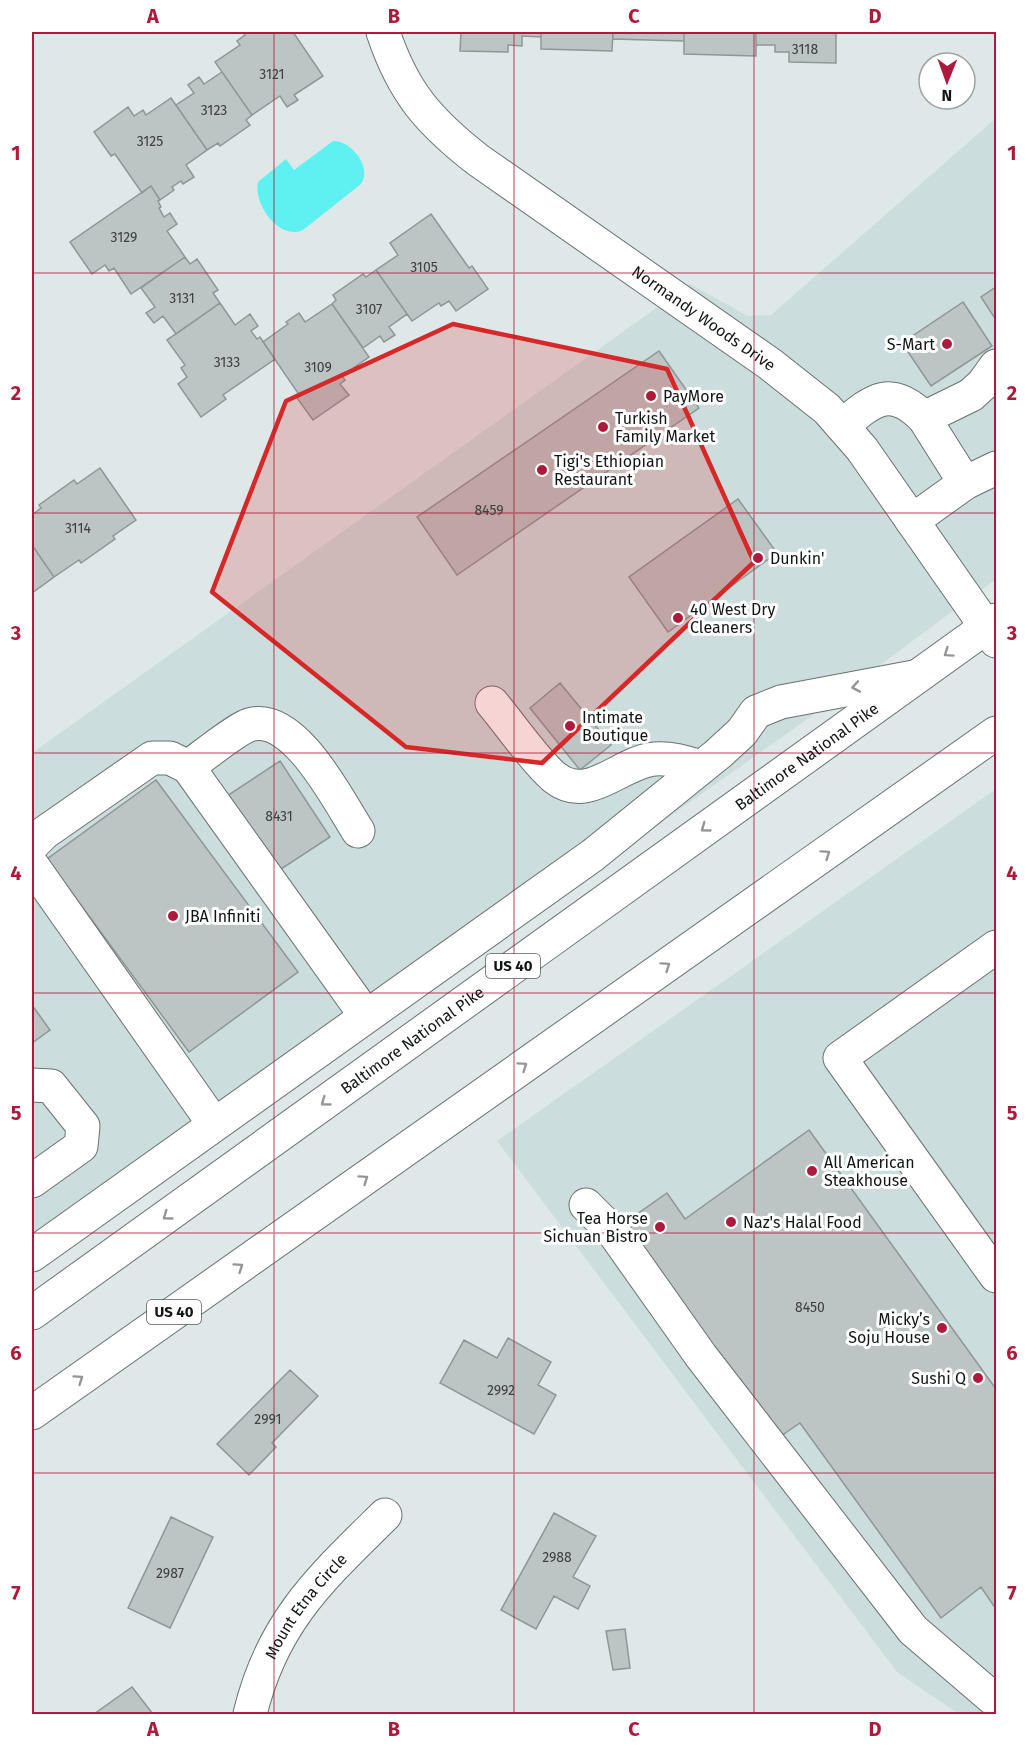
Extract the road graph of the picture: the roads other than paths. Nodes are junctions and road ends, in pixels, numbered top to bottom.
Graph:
1 (383, 32) edge
2 (996, 366) edge
3 (924, 418) junction
4 (842, 426) junction
5 (996, 468) edge
6 (965, 483) junction
7 (912, 521) junction
8 (993, 629) edge
9 (914, 677) junction
10 (492, 703) dead end
11 (996, 734) edge
12 (188, 766) junction
13 (700, 768) junction
14 (358, 831) dead end
15 (32, 845) edge
16 (32, 865) edge
17 (996, 947) edge
18 (366, 1016) junction
19 (32, 1085) edge
20 (214, 1125) junction
21 (32, 1181) edge
22 (586, 1205) dead end
23 (32, 1255) edge
24 (996, 1276) edge
25 (32, 1313) edge
26 (32, 1413) edge
27 (385, 1515) dead end
28 (996, 1701) edge
29 (250, 1714) edge

1 - 4 main road, Normandy Woods Drive
2 - 3 main road
3 - 4 main road
3 - 6 main road
4 - 7 main road, Normandy Woods Drive
5 - 6 main road
6 - 7 main road
7 - 8 main road, Normandy Woods Drive
8 -> 9 main road, Baltimore National Pike / US 40
9 -> 13 main road
9 -> 25 main road, Baltimore National Pike / US 40
10 - 13 main road
26 -> 11 main road, US 40
12 - 14 main road
12 - 15 main road
12 - 18 main road
13 - 18 main road
16 - 20 main road
17 - 24 main road
18 - 20 main road
19 - 21 main road
20 - 23 main road
22 - 28 main road
27 - 29 main road, Mount Etna Circle

